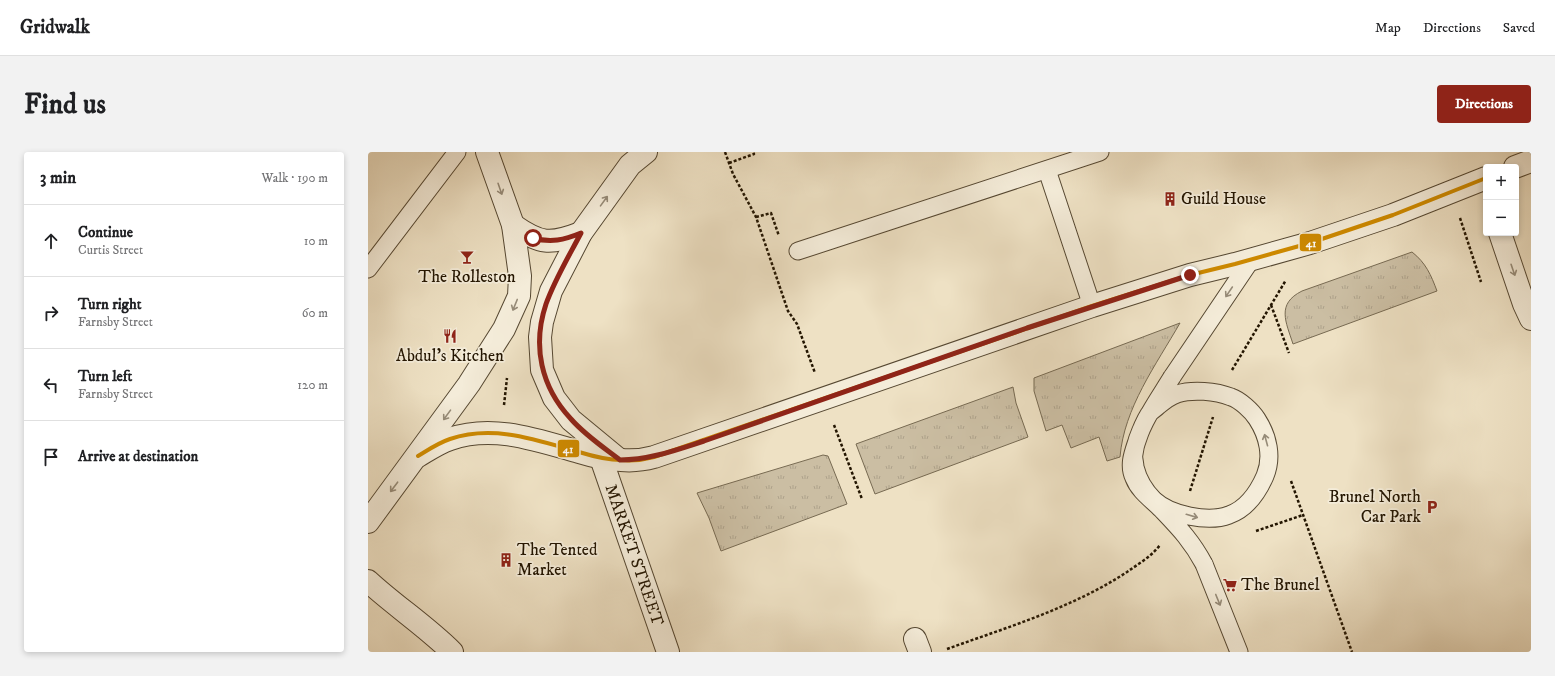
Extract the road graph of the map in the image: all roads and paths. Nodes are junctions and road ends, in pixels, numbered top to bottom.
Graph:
1 (457, 152) edge
2 (487, 152) edge
3 (646, 152) edge
4 (725, 152) edge
5 (753, 152) edge
6 (1100, 152) edge
7 (1531, 161) edge
8 (729, 163) junction
9 (1519, 166) edge
10 (1047, 170) junction
11 (1483, 184) edge
12 (1451, 192) junction
13 (756, 218) junction
14 (513, 225) junction
15 (581, 233) junction
16 (1501, 236) edge
17 (780, 241) dead end
18 (798, 251) dead end
19 (1250, 260) junction
20 (368, 269) edge
21 (1481, 282) dead end
22 (1271, 304) dead end
23 (1092, 306) junction
24 (1529, 308) edge
25 (1289, 354) dead end
26 (484, 362) junction
27 (824, 398) junction
28 (500, 434) junction
29 (418, 456) junction
30 (610, 459) junction
31 (1290, 479) dead end
32 (862, 499) dead end
33 (368, 522) edge
34 (368, 581) edge
35 (452, 652) edge
36 (668, 652) edge
37 (1239, 652) edge
38 (1352, 652) edge

1 - 20 lane
2 -> 14 street
15 -> 3 street
4 - 8 path
5 - 8 path
6 - 10 lane
7 - 9 street
8 - 13 path
10 - 18 lane
10 - 23 lane
11 - 12 street
12 - 19 street
12 - 21 path
13 - 17 path
13 - 27 path
14 - 15 street
14 -> 26 street
15 - 30 street
16 -> 24 street
19 - 23 street
19 -> 37 lane, bridge
22 - 25 path
23 - 27 street
26 - 28 path
26 -> 29 street
27 - 30 street
27 - 32 path
28 - 29 street
28 - 30 street
29 -> 33 street
30 - 36 street, MARKET STREET
31 - 38 path
34 - 35 street

